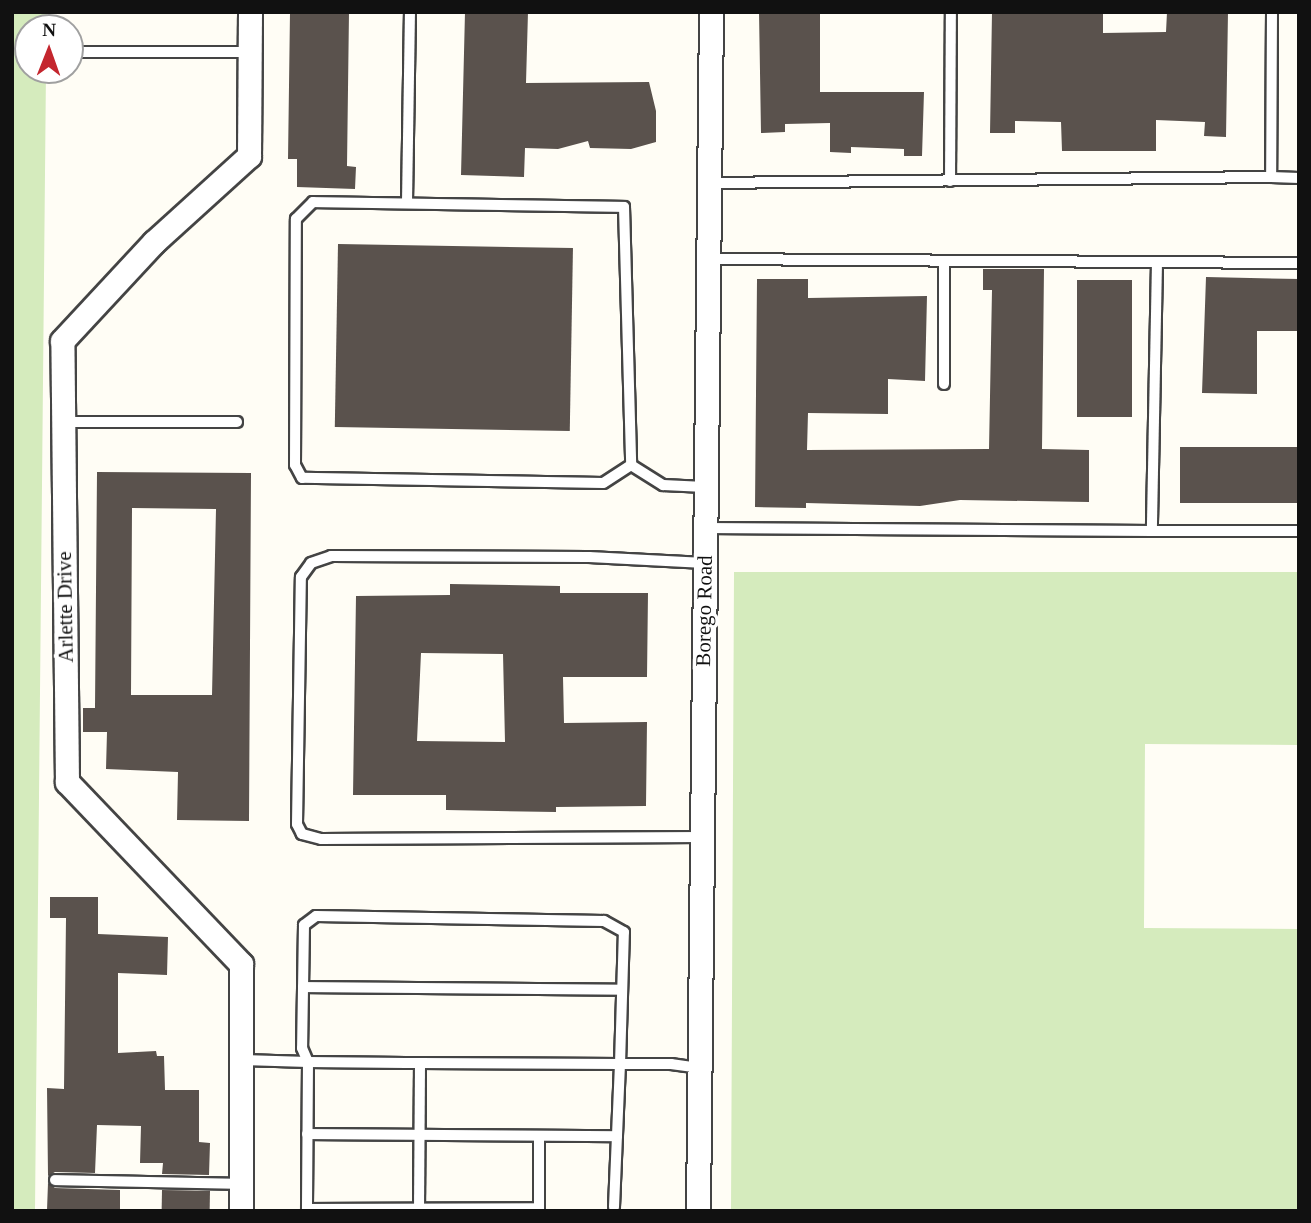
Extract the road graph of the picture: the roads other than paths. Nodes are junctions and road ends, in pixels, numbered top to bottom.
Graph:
1 (250, 12) edge
2 (410, 12) edge
3 (710, 12) edge
4 (951, 12) edge
5 (1272, 12) edge
6 (84, 52) edge
7 (250, 52) junction
8 (1271, 177) junction
9 (1299, 178) edge
10 (950, 180) junction
11 (709, 183) junction
12 (407, 202) junction
13 (708, 259) junction
14 (944, 261) junction
15 (1157, 262) junction
16 (1299, 263) edge
17 (944, 384) dead end
18 (63, 422) junction
19 (237, 422) dead end
20 (631, 466) junction
21 (705, 487) junction
22 (705, 528) junction
23 (1152, 531) junction
24 (1299, 531) edge
25 (705, 563) junction
26 (702, 837) junction
27 (303, 986) junction
28 (622, 990) junction
29 (243, 1060) junction
30 (308, 1062) junction
31 (420, 1063) junction
32 (620, 1064) junction
33 (699, 1068) junction
34 (307, 1134) junction
35 (419, 1135) junction
36 (539, 1136) junction
37 (617, 1136) junction
38 (55, 1180) dead end
39 (241, 1185) junction
40 (614, 1207) dead end
41 (419, 1209) junction
42 (241, 1211) edge
43 (698, 1211) edge

1 - 7 street, Arlette Drive
2 - 12 lane
3 - 11 street, Borego Road
4 - 10 lane
5 - 8 lane
6 - 7 lane
7 - 18 street, Arlette Drive
8 - 9 lane
8 - 10 lane
10 - 11 lane
11 - 13 street, Borego Road
12 - 20 lane
12 - 20 lane
13 - 14 lane
13 - 21 street, Borego Road
14 - 15 lane
14 - 17 lane
15 - 16 lane
15 - 23 lane
18 - 19 lane
18 - 29 street, Arlette Drive
20 - 21 lane
21 - 22 street, Borego Road
22 - 23 lane
22 - 25 street, Borego Road
23 - 24 lane
25 - 26 street, Borego Road
25 - 26 lane
26 - 33 street, Borego Road
27 - 28 lane
27 - 28 lane
27 - 30 lane
28 - 32 lane
29 - 30 lane
29 - 39 street, Arlette Drive
30 - 31 lane
30 - 34 lane
31 - 32 lane
31 - 35 lane
32 - 33 lane
32 - 37 lane
33 - 43 street, Borego Road
34 - 35 lane
34 - 41 lane
35 - 36 lane
35 - 41 lane
36 - 37 lane
36 - 41 lane
37 - 40 lane
38 - 39 lane
39 - 42 street, Arlette Drive

